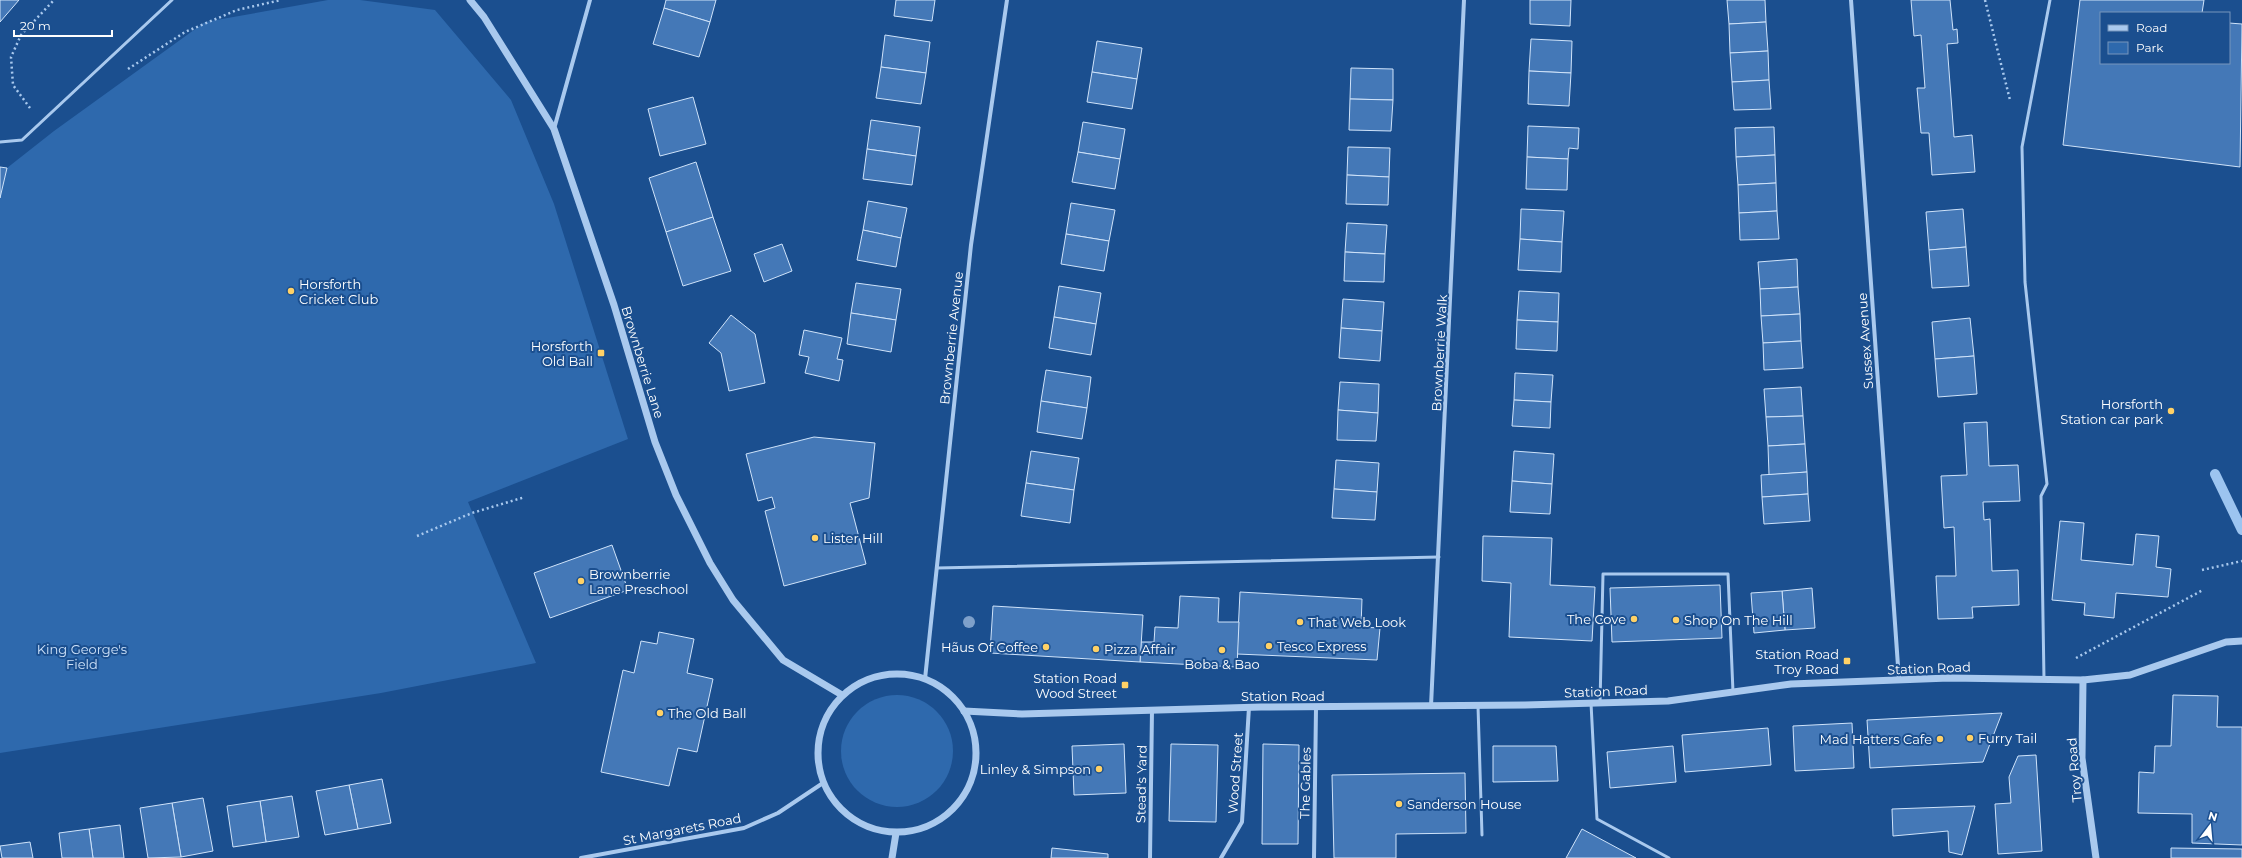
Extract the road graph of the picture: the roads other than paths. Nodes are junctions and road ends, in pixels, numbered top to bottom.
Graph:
1 (172, 0) edge
2 (470, 0) edge
3 (590, 0) edge
4 (1007, 0) edge
5 (1464, 0) edge
6 (1851, 0) edge
7 (2050, 0) edge
8 (554, 129) junction
9 (0, 142) edge
10 (1440, 557) junction
11 (937, 568) junction
12 (2242, 641) edge
13 (925, 679) junction
14 (2044, 679) junction
15 (1900, 680) junction
16 (2083, 680) junction
17 (1733, 692) junction
18 (842, 695) junction
19 (1591, 703) junction
20 (1600, 703) junction
21 (1431, 706) junction
22 (1478, 706) junction
23 (1249, 707) junction
24 (1316, 708) junction
25 (1152, 710) junction
26 (964, 711) junction
27 (823, 783) junction
28 (896, 833) junction
29 (1482, 835) dead end
30 (582, 858) edge
31 (892, 858) edge
32 (1150, 858) edge
33 (1221, 858) edge
34 (1314, 858) edge
35 (1669, 858) edge
36 (2096, 858) edge

1 - 9 lane
2 - 8 street, Brownberrie Lane
3 - 8 street
4 - 11 street, Brownberrie Avenue
5 - 10 street, Brownberrie Walk
6 - 15 street, Sussex Avenue
7 - 14 lane
8 - 18 street, Brownberrie Lane
10 - 11 lane
10 - 21 street, Brownberrie Walk
11 - 13 street, Brownberrie Avenue
12 - 16 street, Station Road
13 - 18 street
13 - 26 street
14 - 15 street, Station Road
14 - 16 street, Station Road
15 - 17 street, Station Road
16 - 36 street, Troy Road
17 - 20 street, Station Road
17 - 20 lane
18 - 27 street
19 - 20 street, Station Road
19 - 22 street, Station Road
19 - 35 lane
21 - 22 street, Station Road
21 - 24 street, Station Road
22 - 29 lane
23 - 24 street, Station Road
23 - 25 street, Station Road
23 - 33 street, Wood Street
24 - 34 street, The Gables
25 - 26 street, Station Road
25 - 32 street, Stead's Yard
26 - 28 street
27 - 28 street
27 - 30 street, St Margarets Road
28 - 31 street

